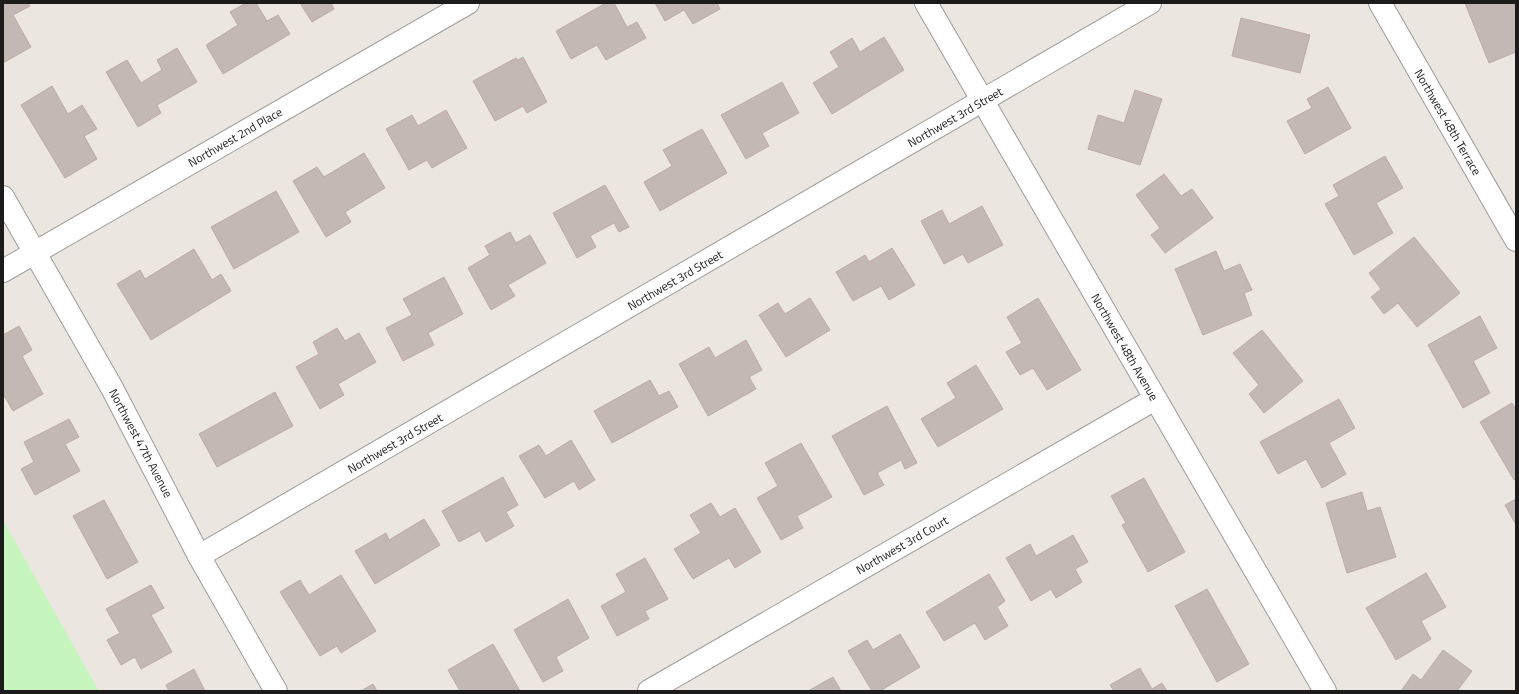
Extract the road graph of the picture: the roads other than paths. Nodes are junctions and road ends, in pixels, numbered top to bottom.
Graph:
1 (468, 3) edge
2 (926, 3) edge
3 (1150, 3) edge
4 (1380, 3) edge
5 (982, 101) junction
6 (3, 197) edge
7 (1516, 240) edge
8 (34, 252) junction
9 (3, 271) edge
10 (1155, 399) junction
11 (199, 556) junction
12 (276, 691) edge
13 (650, 691) edge
14 (1325, 691) edge

1 - 8 street, Northwest 2nd Place
2 - 5 street, Northwest 48th Avenue
3 - 5 street, Northwest 3rd Street
4 - 7 street, Northwest 48th Terrace
5 - 10 street, Northwest 48th Avenue
5 - 11 street, Northwest 3rd Street
6 - 8 street, Northwest 47th Avenue
8 - 9 street, Northwest 2nd Place
8 - 11 street, Northwest 47th Avenue
10 - 13 street, Northwest 3rd Court
10 - 14 street, Northwest 48th Avenue
11 - 12 street, Northwest 47th Avenue

